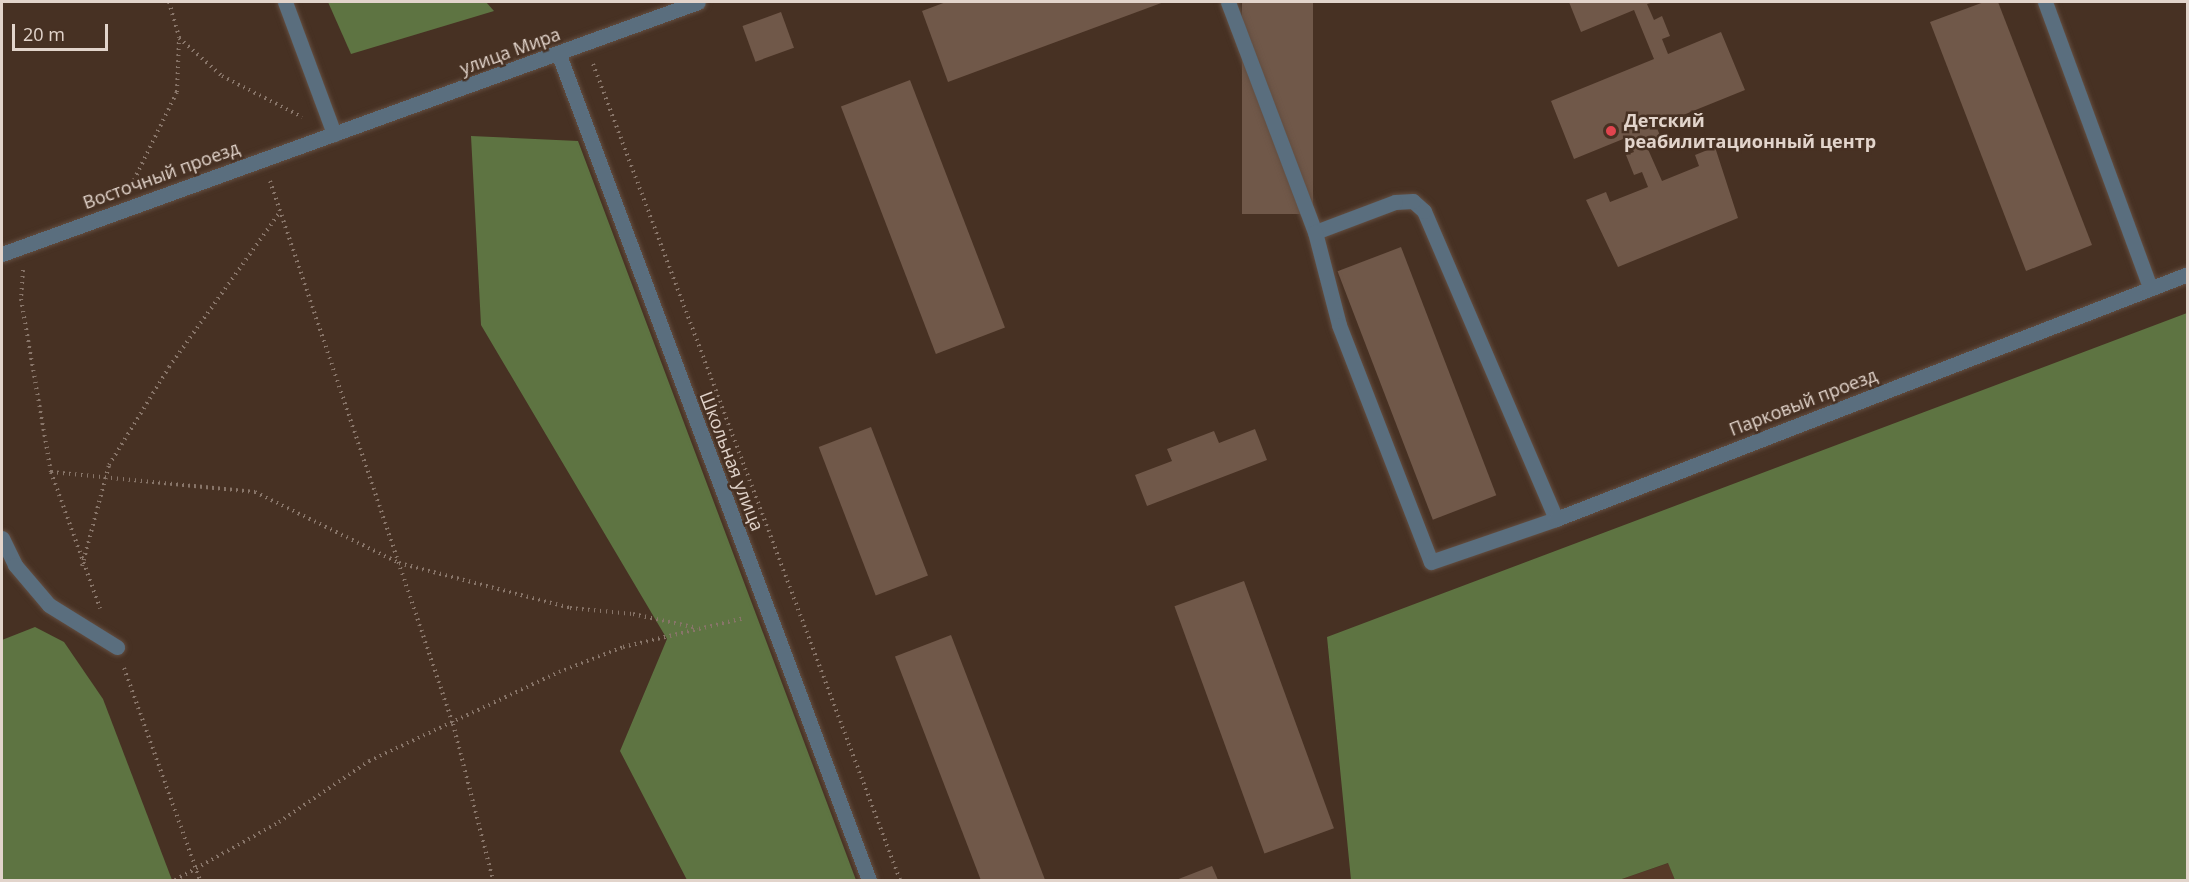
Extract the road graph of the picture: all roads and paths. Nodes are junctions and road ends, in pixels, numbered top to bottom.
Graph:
1 (170, 2) edge
2 (285, 2) edge
3 (699, 2) edge
4 (1228, 2) edge
5 (2045, 2) edge
6 (179, 38) junction
7 (585, 45) junction
8 (559, 55) junction
9 (333, 134) junction
10 (262, 159) junction
11 (118, 212) junction
12 (280, 212) junction
13 (1316, 232) junction
14 (25, 245) junction
15 (2, 254) edge
16 (2187, 274) edge
17 (2150, 288) junction
18 (51, 472) junction
19 (105, 478) junction
20 (1556, 519) junction
21 (2, 538) edge
22 (399, 563) junction
23 (82, 566) junction
24 (768, 612) junction
25 (698, 628) junction
26 (117, 646) junction
27 (453, 724) junction
28 (194, 866) junction
29 (175, 880) edge
30 (200, 880) edge
31 (493, 880) edge
32 (869, 880) edge
33 (900, 880) edge

1 - 6 path
2 - 9 street
3 - 7 street, улица Мира
4 - 13 street
5 - 17 street
6 - 9 path
6 - 11 path
7 - 8 street, улица Мира
7 - 33 path
8 - 9 street, улица Мира
8 - 24 street, Школьная улица
9 - 10 street, Восточный проезд
10 - 11 street, Восточный проезд
10 - 12 path
11 - 14 street, Восточный проезд
12 - 19 path
12 - 22 path
13 - 20 street
13 - 20 street, Парковый проезд
14 - 15 street, Восточный проезд
14 - 18 path
16 - 17 street, Парковый проезд
17 - 20 street, Парковый проезд
18 - 19 path
18 - 23 path
19 - 22 path
19 - 23 path
21 - 26 street
22 - 25 path
22 - 27 path
23 - 26 path
24 - 25 path
24 - 32 street, Школьная улица
25 - 27 path
26 - 28 path
27 - 28 path
27 - 31 path
28 - 29 path
28 - 30 path

